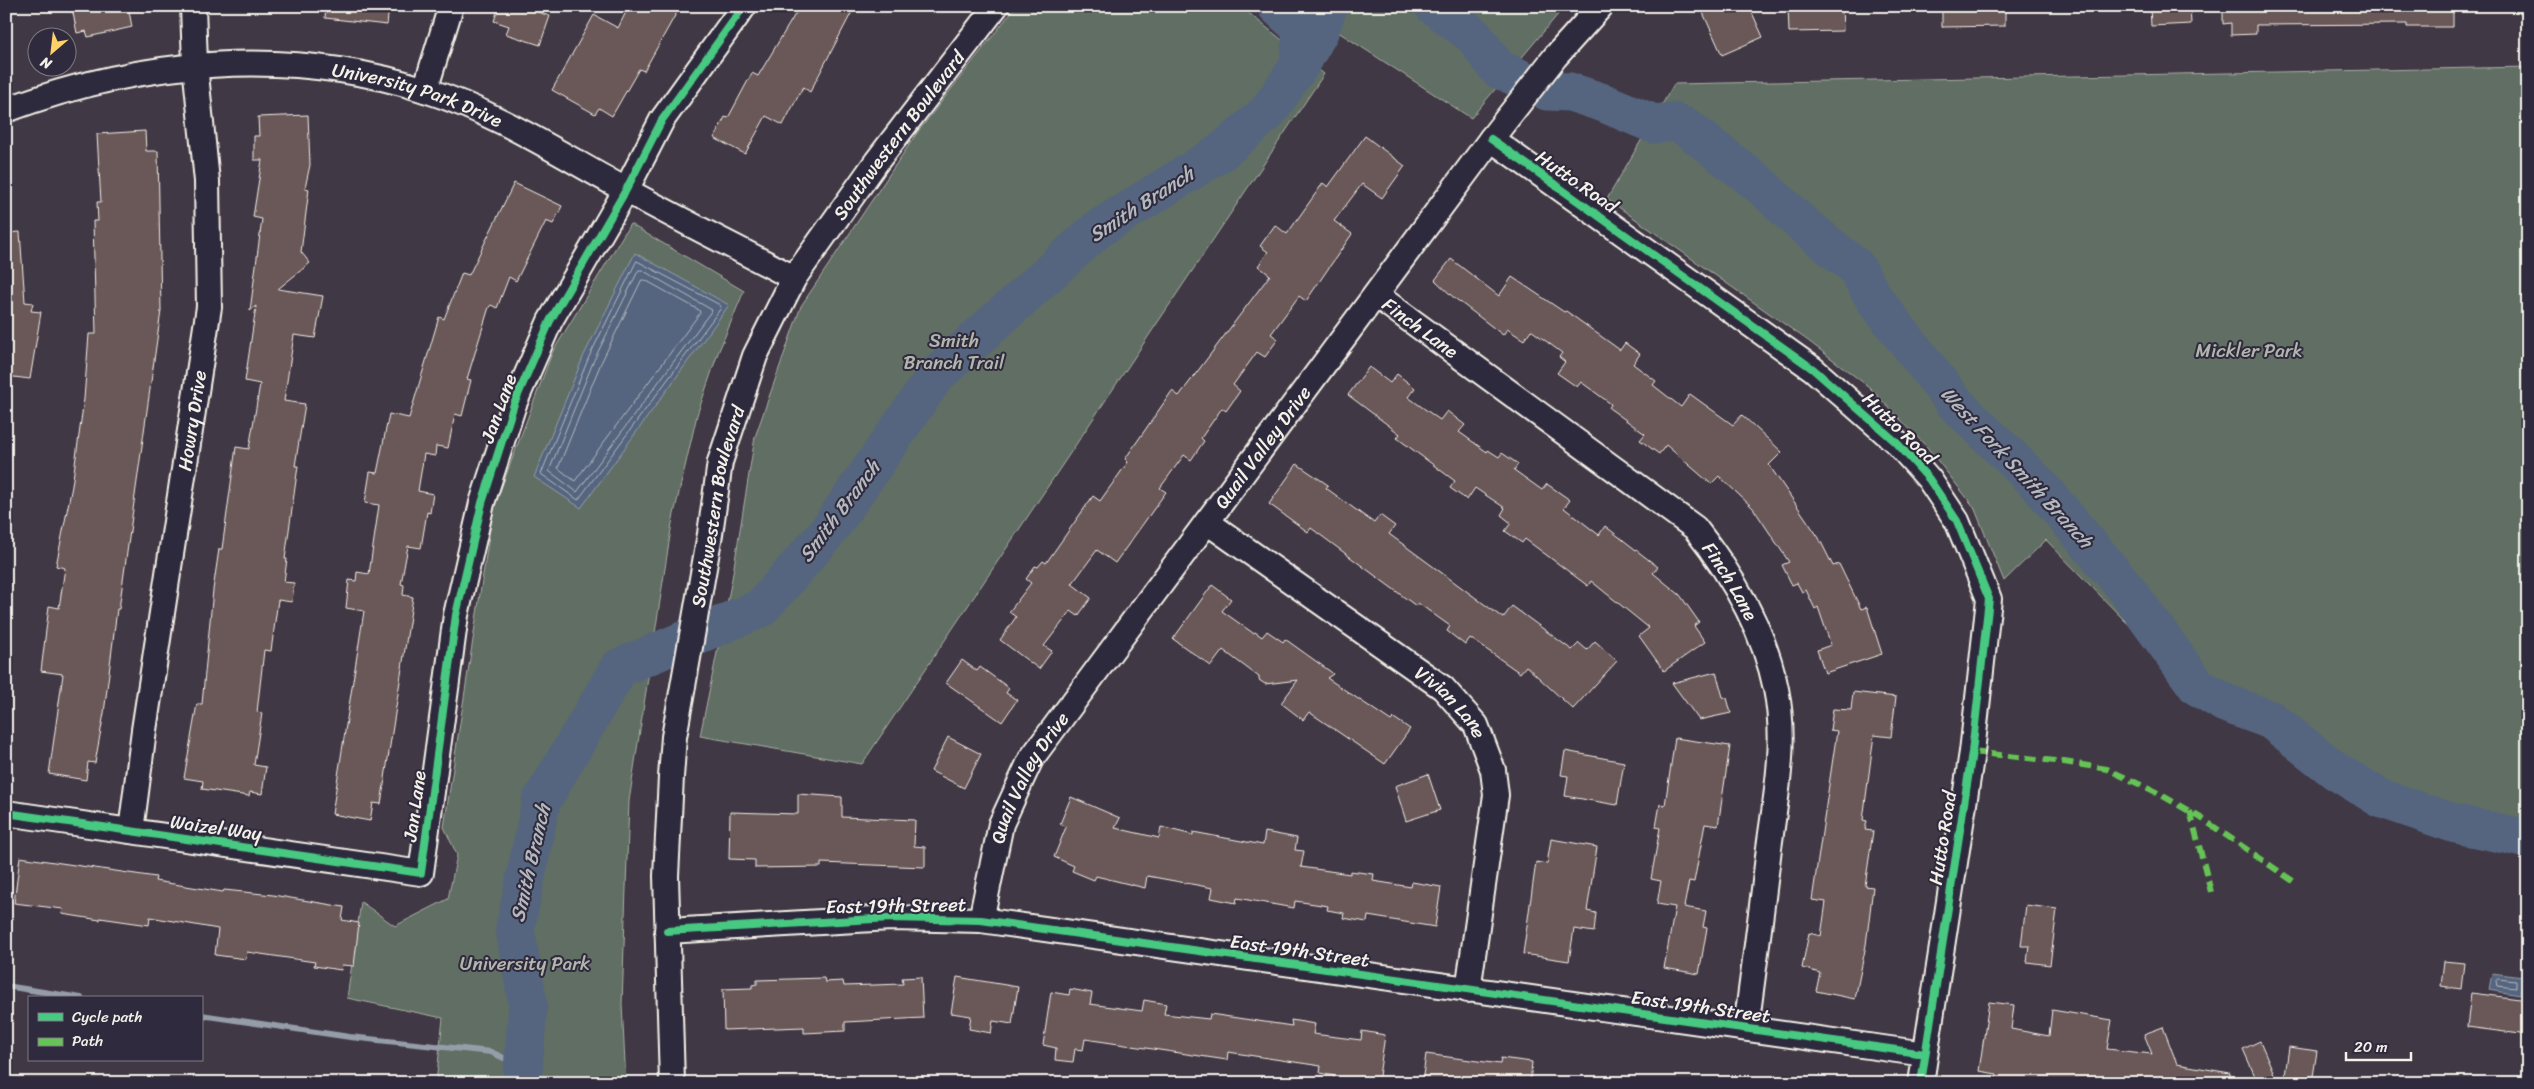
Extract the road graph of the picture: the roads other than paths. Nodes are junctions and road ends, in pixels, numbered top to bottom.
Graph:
1 (193, 6) edge
2 (451, 6) edge
3 (744, 6) edge
4 (996, 6) edge
5 (1601, 6) edge
6 (195, 65) junction
7 (425, 90) junction
8 (6, 110) edge
9 (1491, 139) junction
10 (626, 190) junction
11 (794, 278) junction
12 (1376, 296) junction
13 (1207, 522) junction
14 (6, 813) edge
15 (131, 831) junction
16 (421, 873) joint
17 (981, 920) junction
18 (667, 931) junction
19 (1468, 990) junction
20 (1746, 1028) junction
21 (1925, 1054) junction
22 (672, 1083) edge
23 (1922, 1083) edge

1 - 6 street, Howry Drive
2 - 7 street
3 - 10 street, Jan Lane
4 - 11 street, Southwestern Boulevard
5 - 9 street, Quail Valley Drive
6 - 7 street, University Park Drive
6 - 8 street, University Park Drive
6 - 15 street, Howry Drive
7 - 10 street, University Park Drive
9 - 12 street, Quail Valley Drive
9 - 21 street, Hutto Road
10 - 11 street, University Park Drive
10 - 16 street, Jan Lane
11 - 18 street, Southwestern Boulevard
12 - 13 street, Quail Valley Drive
12 - 20 street, Finch Lane
13 - 17 street, Quail Valley Drive
13 - 19 street, Vivian Lane
14 - 15 street, Waizel Way
15 - 16 street, Waizel Way
17 - 18 street, East 19th Street
17 - 19 street, East 19th Street
18 - 22 street, Southwestern Boulevard
19 - 20 street, East 19th Street
20 - 21 street, East 19th Street
21 - 23 street, Hutto Road

